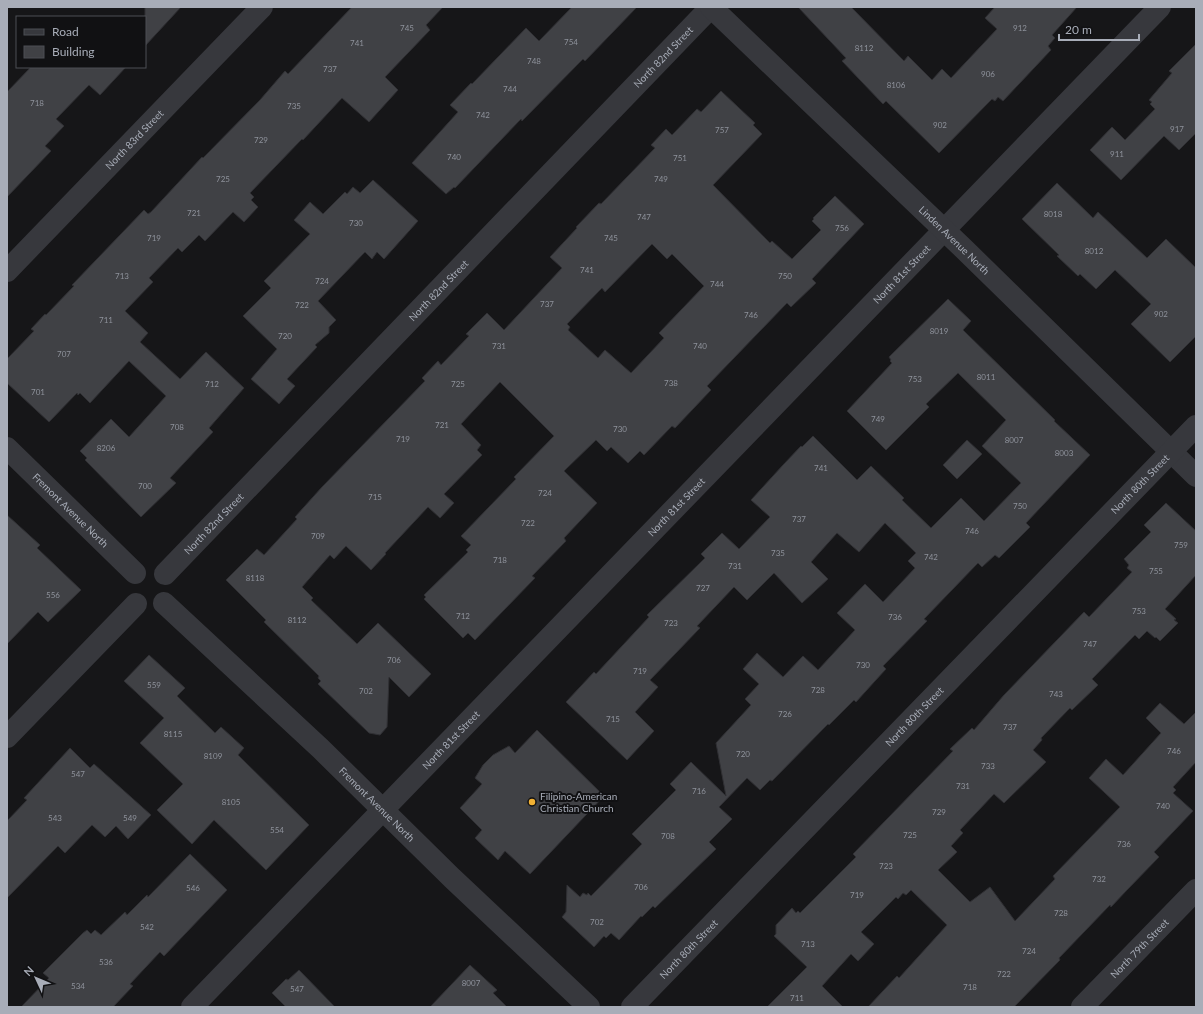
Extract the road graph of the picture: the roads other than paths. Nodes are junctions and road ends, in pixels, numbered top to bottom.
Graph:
1 (262, 7) edge
2 (711, 7) edge
3 (1160, 7) edge
4 (944, 230) junction
5 (7, 271) edge
6 (1196, 426) edge
7 (7, 448) edge
8 (1172, 452) junction
9 (1196, 476) edge
10 (135, 573) junction
11 (165, 574) junction
12 (164, 603) junction
13 (136, 604) junction
14 (7, 737) edge
15 (383, 809) junction
16 (1196, 890) edge
17 (192, 1007) edge
18 (589, 1007) edge
19 (632, 1007) edge
20 (1082, 1007) edge

1 - 5 street, North 83rd Street
2 - 4 street, Linden Avenue North
2 - 11 street, North 82nd Street
3 - 4 street, North 81st Street
4 - 8 street, Linden Avenue North
4 - 15 street, North 81st Street
6 - 8 street, North 80th Street
7 - 10 street, Fremont Avenue North
8 - 9 street, Linden Avenue North
8 - 19 street, North 80th Street
10 - 11 street
10 - 13 street
11 - 12 street
12 - 13 street
12 - 15 street, Fremont Avenue North
13 - 14 street
15 - 17 street, North 81st Street
15 - 18 street, Fremont Avenue North
16 - 20 street, North 79th Street

